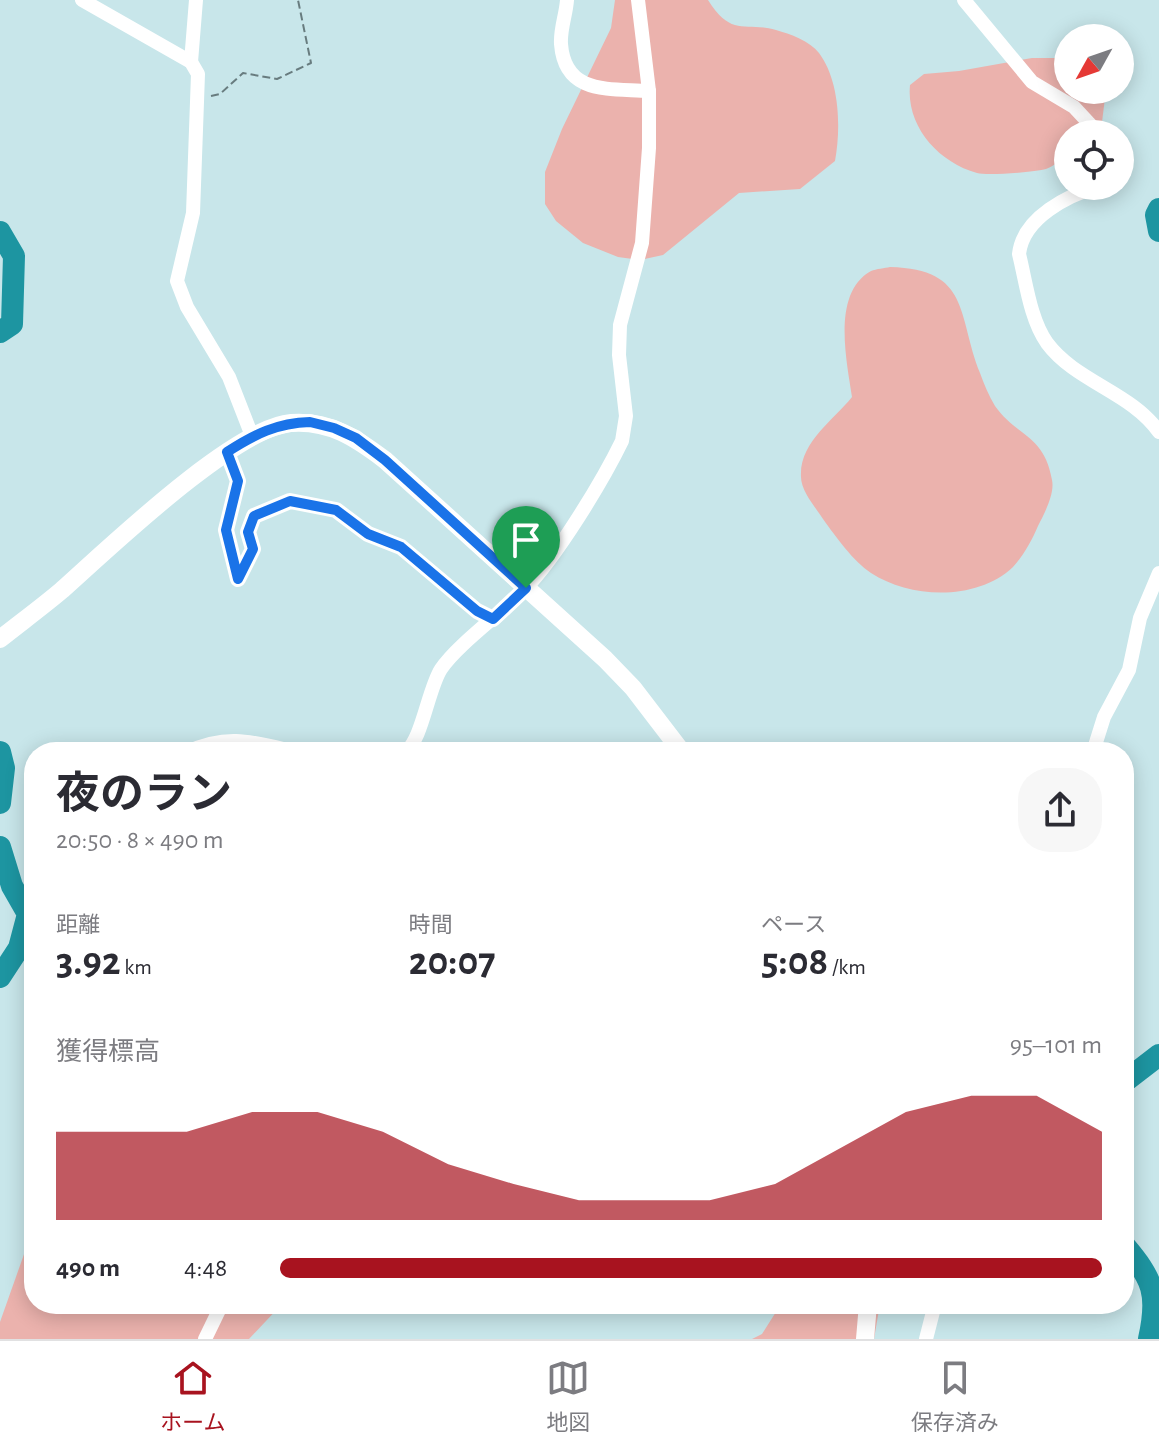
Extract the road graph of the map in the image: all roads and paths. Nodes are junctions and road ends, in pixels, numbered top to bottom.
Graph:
1 (82, 0) edge
2 (196, 0) edge
3 (298, 0) edge
4 (567, 0) edge
5 (638, 0) edge
6 (964, 0) edge
7 (191, 62) junction
8 (649, 91) junction
9 (198, 103) junction
10 (1086, 120) edge
11 (1062, 200) edge
12 (1153, 418) edge
13 (1159, 432) edge
14 (252, 436) junction
15 (227, 452) junction
16 (1159, 573) edge
17 (526, 588) junction
18 (493, 619) junction
19 (0, 639) edge
20 (208, 742) edge
21 (254, 742) edge
22 (413, 742) edge
23 (674, 742) edge
24 (1096, 742) edge
25 (217, 1314) edge
26 (867, 1314) edge
27 (932, 1314) edge
28 (205, 1339) edge
29 (865, 1339) edge
30 (926, 1339) edge

1 - 7 street
2 - 7 street
3 - 9 path
4 - 8 street
5 - 8 street
6 - 10 street
7 - 9 street
8 - 17 street
9 - 14 street
11 - 12 street
12 - 13 street
14 - 15 street
14 - 17 street
15 - 18 street
15 - 19 street
16 - 24 street
17 - 18 street
17 - 23 street
18 - 22 street
20 - 21 street
25 - 28 street
26 - 29 street
27 - 30 street

